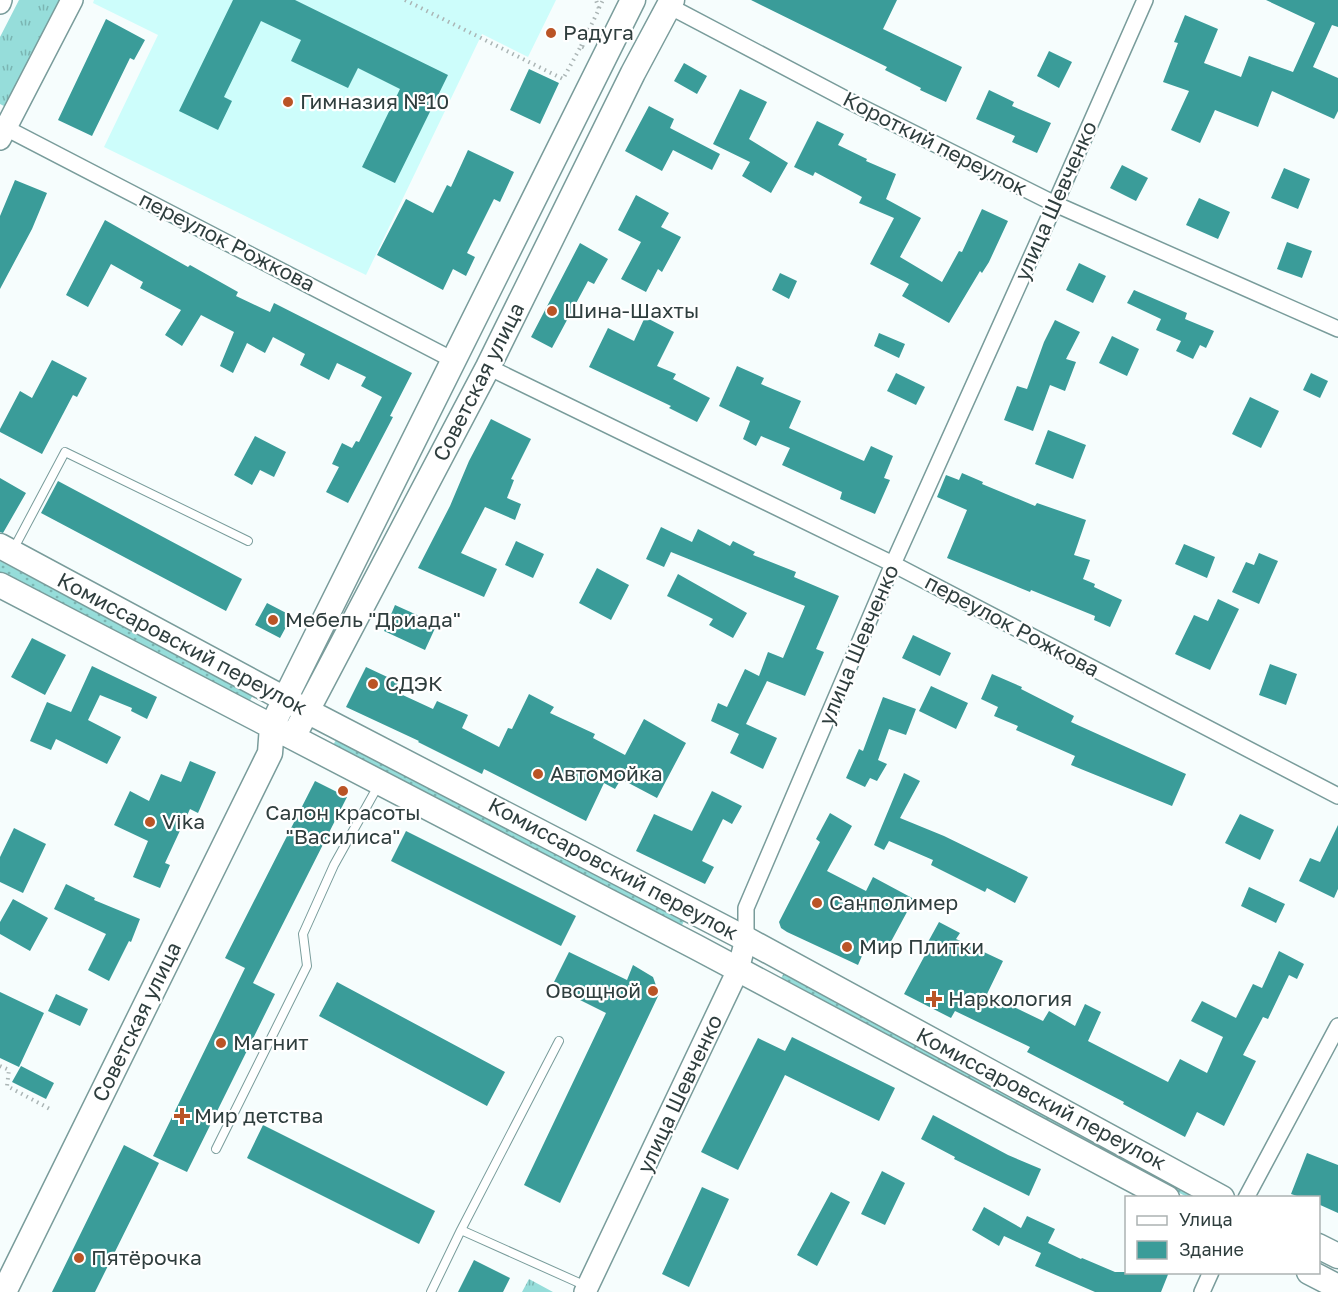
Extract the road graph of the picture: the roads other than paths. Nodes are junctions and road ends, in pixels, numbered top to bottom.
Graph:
1 (72, 0) edge
2 (633, 0) edge
3 (1145, 0) edge
4 (671, 3) edge
5 (2, 131) edge
6 (1055, 204) junction
7 (1338, 329) edge
8 (453, 360) junction
9 (488, 367) junction
10 (248, 541) dead end
11 (6, 549) edge
12 (893, 564) junction
13 (0, 585) edge
14 (285, 699) junction
15 (307, 711) junction
16 (272, 726) junction
17 (294, 736) junction
18 (270, 753) junction
19 (380, 782) junction
20 (1338, 796) edge
21 (746, 939) junction
22 (738, 970) junction
23 (1338, 1026) edge
24 (559, 1041) dead end
25 (216, 1149) dead end
26 (1165, 1196) edge
27 (1220, 1196) edge
28 (1247, 1196) edge
29 (461, 1230) junction
30 (1320, 1247) edge
31 (1338, 1256) edge
32 (1210, 1274) edge
33 (1313, 1274) edge
34 (8, 1278) edge
35 (1338, 1287) edge
36 (586, 1289) edge
37 (431, 1292) edge
38 (1202, 1292) edge

1 - 5 main road
2 - 8 main road, Советская улица
3 - 6 street, улица Шевченко
4 - 6 street, Короткий переулок
4 - 9 main road, Советская улица
5 - 8 street, переулок Рожкова
6 - 7 street, Короткий переулок
6 - 12 street, улица Шевченко
8 - 14 main road, Советская улица
9 - 12 street, переулок Рожкова
9 - 15 main road, Советская улица
10 - 11 lane
11 - 14 main road, Комиссаровский переулок
12 - 20 street, переулок Рожкова
12 - 21 street, улица Шевченко
13 - 16 main road, Комиссаровский переулок
14 - 15 main road, Комиссаровский переулок
14 - 16 main road, Советская улица
15 - 17 main road, Советская улица
15 - 21 main road, Комиссаровский переулок
16 - 17 main road, Комиссаровский переулок
16 - 18 main road, Советская улица
17 - 18 main road, Советская улица
17 - 19 main road, Комиссаровский переулок
18 - 34 main road, Советская улица
19 - 22 main road, Комиссаровский переулок
19 - 25 lane
21 - 22 main road, улица Шевченко
21 - 27 main road, Комиссаровский переулок
22 - 26 main road, Комиссаровский переулок
22 - 36 main road, улица Шевченко
23 - 28 street
24 - 29 lane
29 - 36 lane
29 - 37 lane
30 - 31 main road
32 - 38 street
33 - 35 main road

